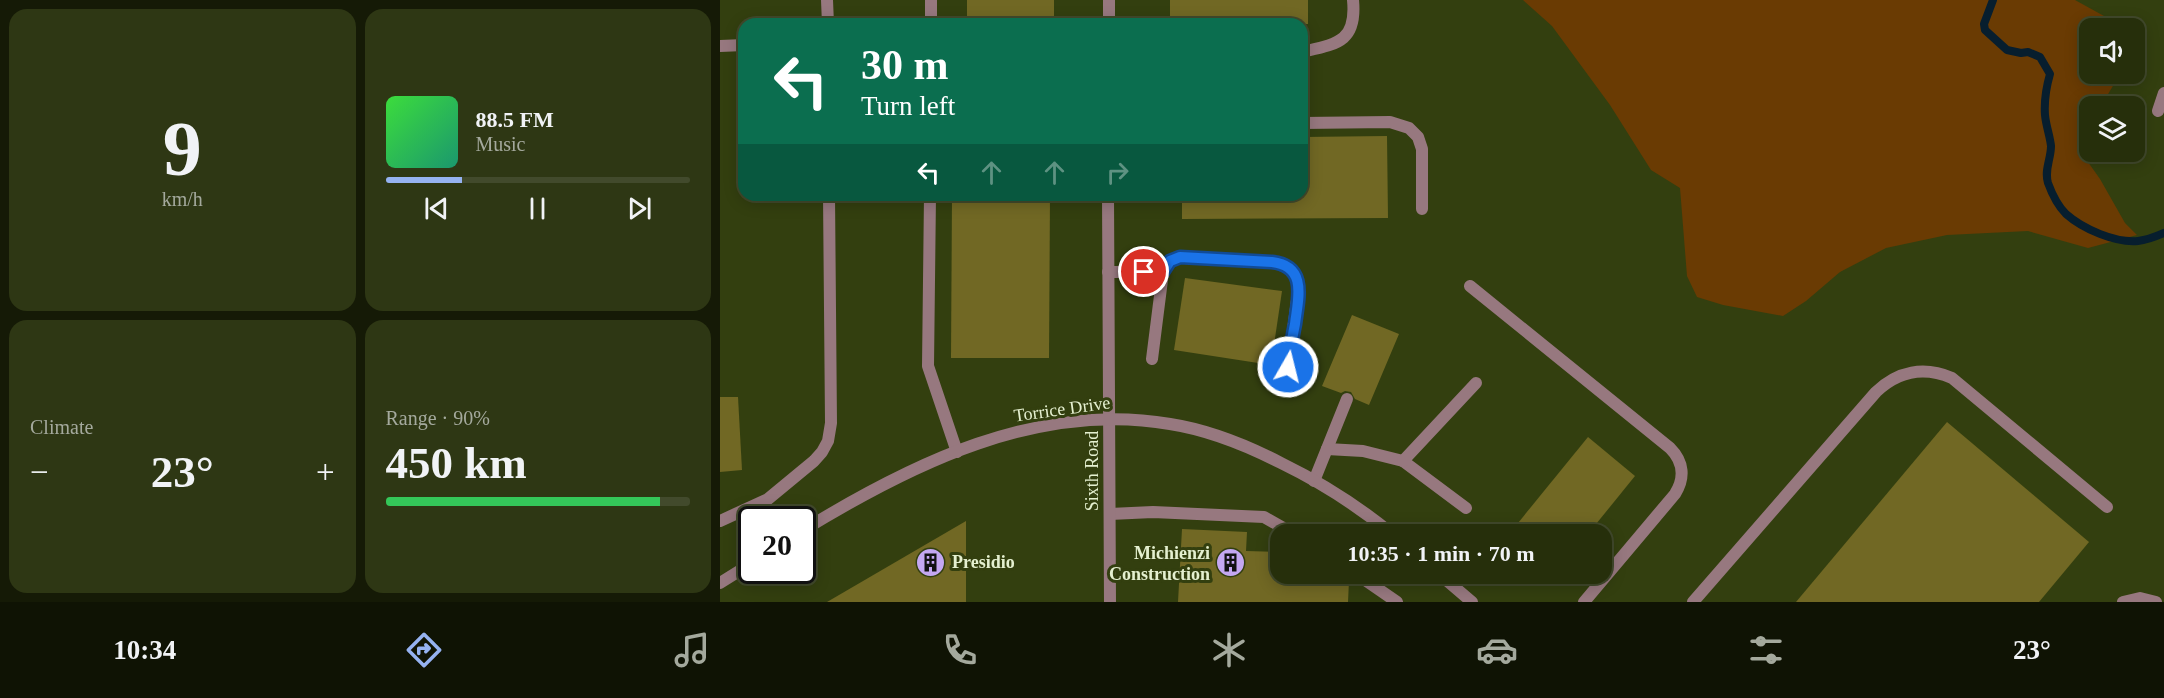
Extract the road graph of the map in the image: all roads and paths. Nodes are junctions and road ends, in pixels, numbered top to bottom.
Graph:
1 (827, 0) edge
2 (931, 0) edge
3 (1109, 0) edge
4 (1353, 0) edge
5 (828, 18) edge
6 (931, 18) edge
7 (1109, 18) edge
8 (738, 45) edge
9 (720, 46) edge
10 (1308, 50) edge
11 (2164, 93) edge
12 (2158, 111) dead end
13 (1308, 123) edge
14 (829, 201) edge
15 (930, 201) edge
16 (1108, 201) edge
17 (1422, 209) dead end
18 (1108, 272) junction
19 (1163, 272) junction
20 (1470, 286) dead end
21 (1152, 359) dead end
22 (1288, 367) dead end
23 (1476, 383) dead end
24 (1347, 399) dead end
25 (1109, 419) junction
26 (1327, 449) junction
27 (957, 452) junction
28 (1403, 461) junction
29 (1314, 481) junction
30 (2107, 507) dead end
31 (1466, 508) dead end
32 (1110, 514) junction
33 (720, 521) edge
34 (816, 523) edge
35 (1276, 524) edge
36 (1378, 524) edge
37 (738, 572) edge
38 (720, 583) edge
39 (1371, 584) edge
40 (1451, 584) edge
41 (1110, 602) edge
42 (1397, 602) edge
43 (1472, 602) edge
44 (1584, 602) edge
45 (1693, 602) edge
46 (2123, 602) edge
47 (2156, 602) edge

1 - 5 street
2 - 6 street
3 - 7 street
4 - 10 street
8 - 9 street
11 - 12 street
13 - 17 street
14 - 33 street
15 - 27 street
16 - 18 street, Sixth Road
18 - 19 street
18 - 25 street, Sixth Road
19 - 21 street
19 - 22 street
20 - 44 street
23 - 28 street
24 - 26 street
25 - 27 street, Torrice Drive
25 - 29 street, Torrice Drive
25 - 32 street, Sixth Road
26 - 28 street
26 - 29 street
27 - 34 street, Torrice Drive
28 - 31 street
29 - 36 street, Torrice Drive
30 - 45 street
32 - 35 street
32 - 41 street, Sixth Road
37 - 38 street
39 - 42 street
40 - 43 street
46 - 47 street

